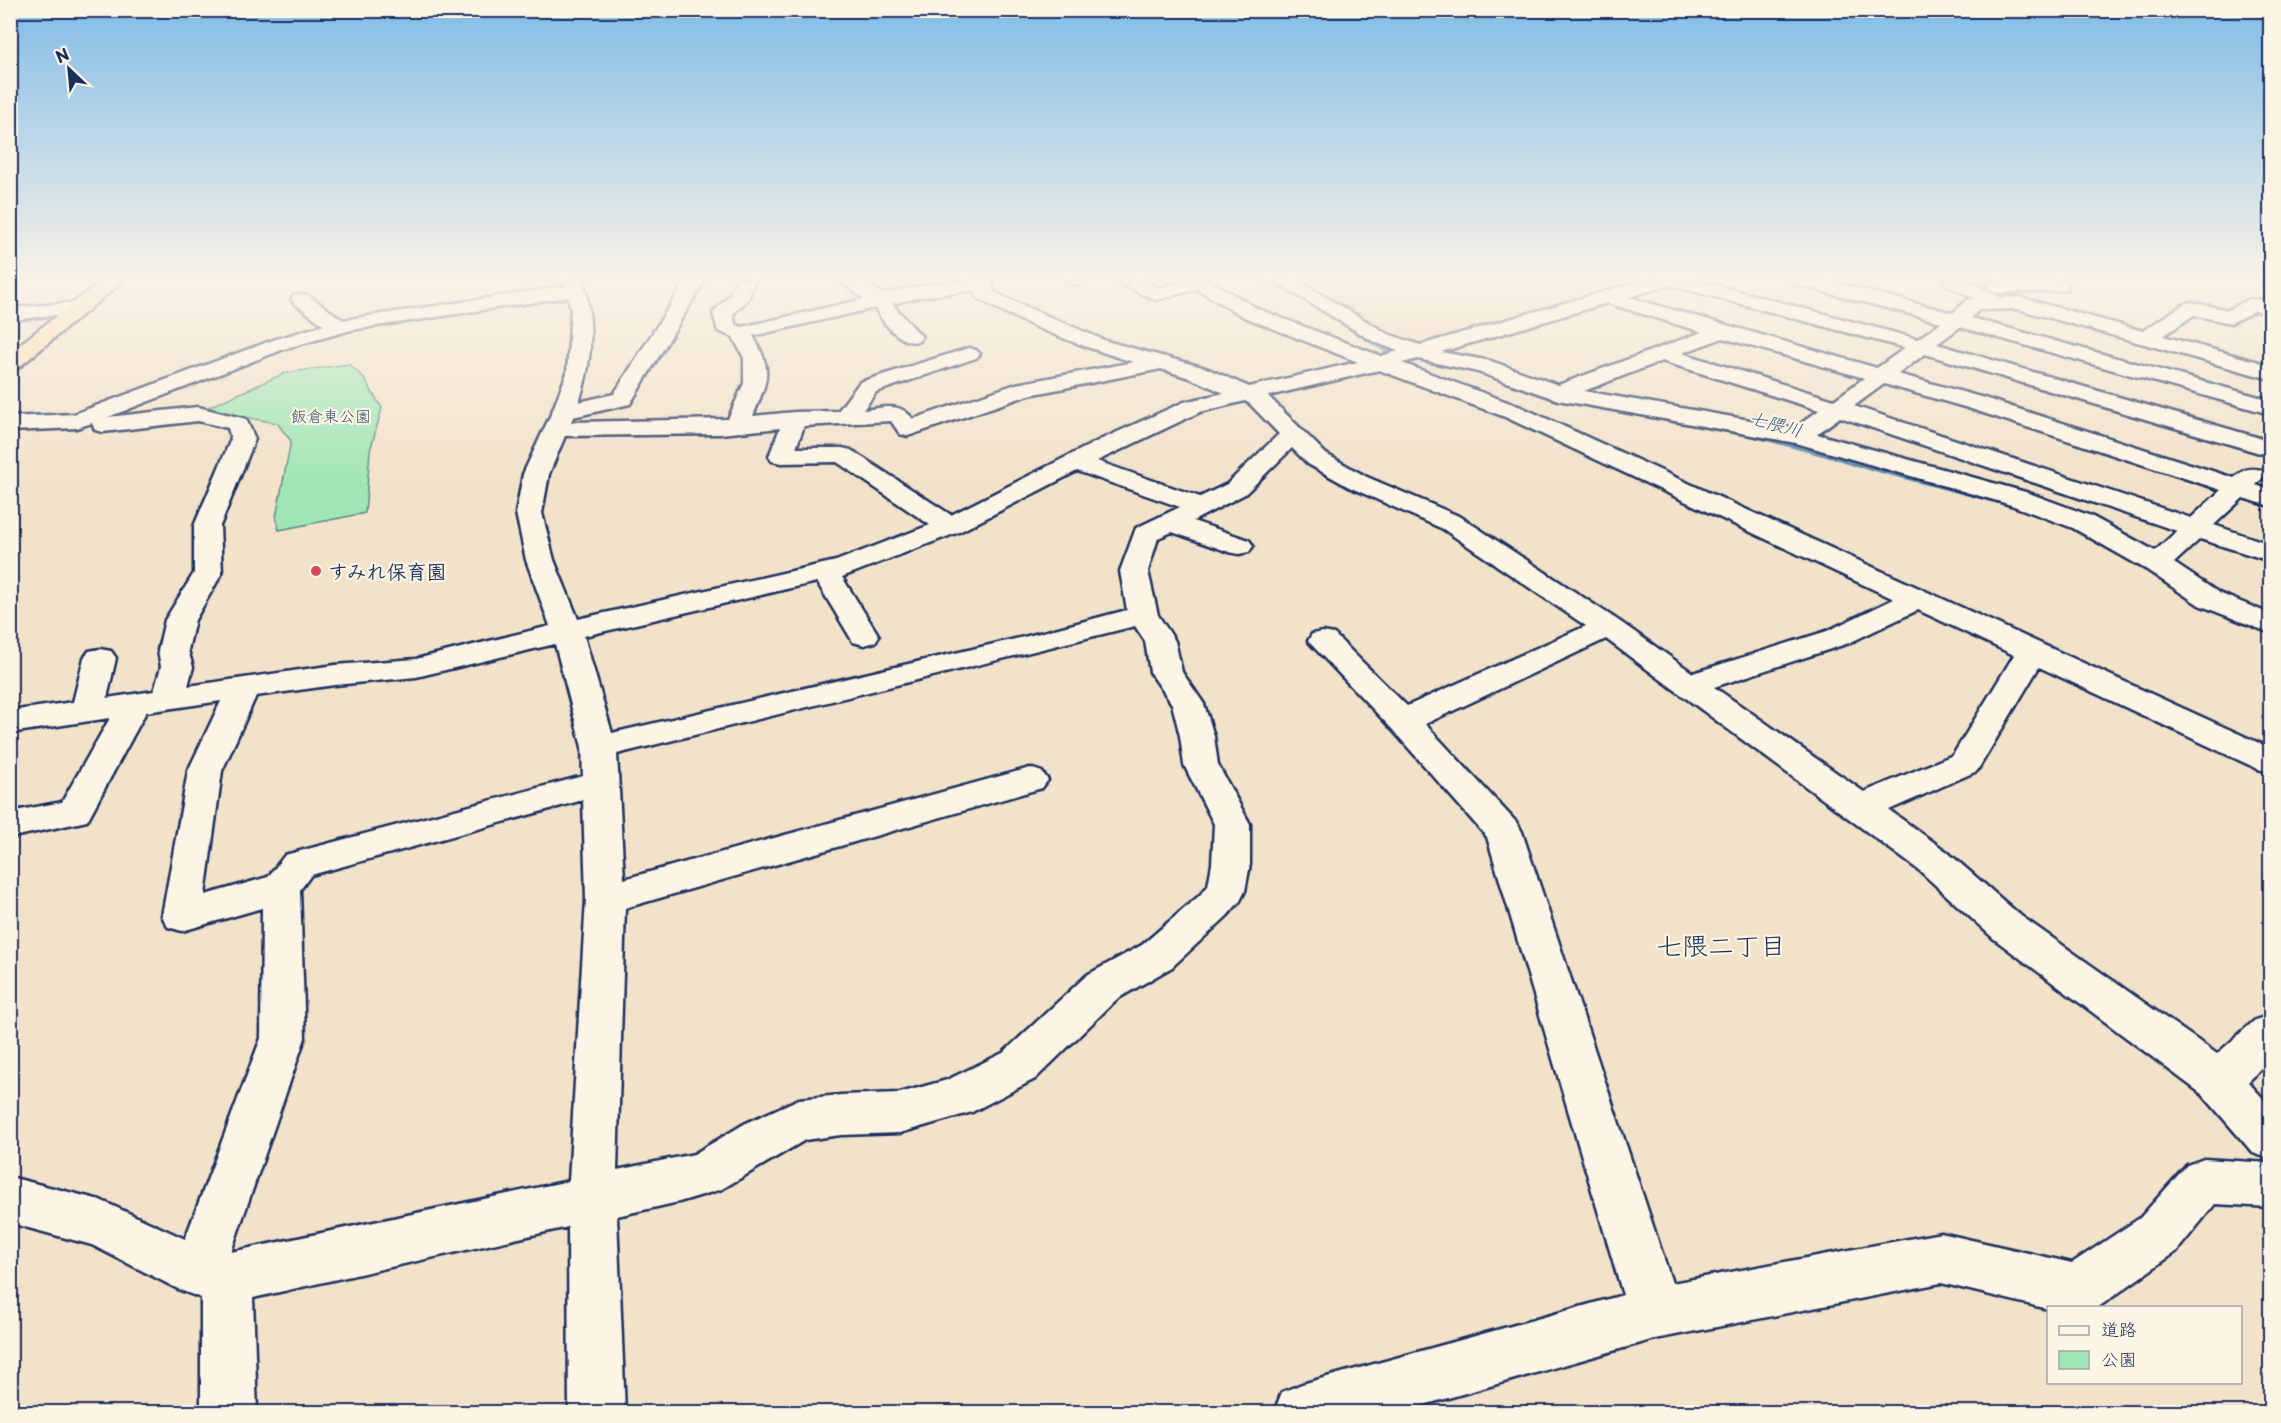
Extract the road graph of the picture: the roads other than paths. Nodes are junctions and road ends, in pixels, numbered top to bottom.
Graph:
1 (31, 346) edge
2 (274, 346) edge
3 (579, 346) edge
4 (655, 346) edge
5 (748, 346) edge
6 (1104, 346) edge
7 (1364, 346) edge
8 (1389, 346) edge
9 (1436, 346) edge
10 (1682, 346) edge
11 (1776, 346) edge
12 (1921, 346) edge
13 (1922, 346) edge
14 (2052, 346) edge
15 (2177, 346) edge
16 (969, 354) dead end
17 (1662, 354) junction
18 (1400, 357) junction
19 (10, 363) edge
20 (1161, 363) junction
21 (2271, 372) edge
22 (1881, 376) junction
23 (1245, 393) junction
24 (1558, 393) junction
25 (2271, 407) edge
26 (1836, 408) junction
27 (845, 418) junction
28 (795, 419) junction
29 (559, 421) junction
30 (77, 422) junction
31 (10, 424) edge
32 (736, 426) junction
33 (1293, 434) junction
34 (1799, 436) junction
35 (2271, 449) edge
36 (2271, 458) edge
37 (1076, 462) junction
38 (2238, 488) junction
39 (2271, 498) edge
40 (1186, 514) junction
41 (950, 526) junction
42 (2196, 527) junction
43 (1239, 546) dead end
44 (2271, 553) edge
45 (2157, 564) junction
46 (825, 572) junction
47 (1918, 599) junction
48 (1143, 615) junction
49 (2271, 624) edge
50 (1608, 627) junction
51 (567, 630) junction
52 (864, 636) dead end
53 (1323, 641) dead end
54 (2032, 652) junction
55 (100, 658) dead end
56 (1687, 685) junction
57 (243, 689) junction
58 (151, 703) junction
59 (87, 712) junction
60 (1403, 721) junction
61 (10, 722) edge
62 (599, 747) junction
63 (2271, 761) edge
64 (1030, 780) dead end
65 (602, 783) junction
66 (1861, 808) junction
67 (13, 824) dead end
68 (281, 888) junction
69 (606, 900) junction
70 (2271, 1033) edge
71 (2219, 1081) junction
72 (2271, 1138) edge
73 (2271, 1185) edge
74 (10, 1200) edge
75 (592, 1200) junction
76 (212, 1275) junction
77 (1655, 1313) junction
78 (229, 1413) edge
79 (597, 1413) edge
80 (1302, 1413) edge

1 - 19 highway
2 - 30 street
3 - 29 street
4 - 29 street
5 - 32 street
6 - 20 street
7 - 18 street
8 - 18 street
9 - 18 street
10 - 17 street
11 - 22 street
12 - 22 street
13 - 35 street
14 - 25 street
15 - 21 street
16 - 27 street
17 - 24 street
17 - 26 street
18 - 23 street
18 - 24 street
18 - 47 street
20 - 23 street
20 - 27 street
22 - 26 street
22 - 38 street
23 - 33 street
23 - 37 street
24 - 34 street
26 - 34 street
26 - 42 street
27 - 28 street
28 - 32 street
28 - 41 street
29 - 32 street
29 - 51 street
30 - 31 street
30 - 58 street
33 - 40 street
33 - 50 street
34 - 45 street
36 - 38 street
37 - 40 street
37 - 41 street
38 - 39 street
38 - 42 street
40 - 43 street
40 - 48 street
41 - 46 street
42 - 44 street
42 - 45 street
45 - 49 street
46 - 51 street
46 - 52 street
47 - 54 street
47 - 56 street
48 - 62 street
48 - 75 street
50 - 56 street
50 - 60 street
51 - 57 street
51 - 62 street
53 - 60 street
54 - 63 street
54 - 66 street
55 - 59 street
56 - 66 street
57 - 58 street
57 - 68 street
58 - 59 street
58 - 67 street
59 - 61 street
60 - 77 street
62 - 65 street
64 - 69 street
65 - 68 street
65 - 69 street
66 - 71 street
68 - 76 street
69 - 75 street
70 - 71 street
71 - 72 street
73 - 77 street
74 - 76 street
75 - 76 street
75 - 79 street
76 - 78 street
77 - 80 street

